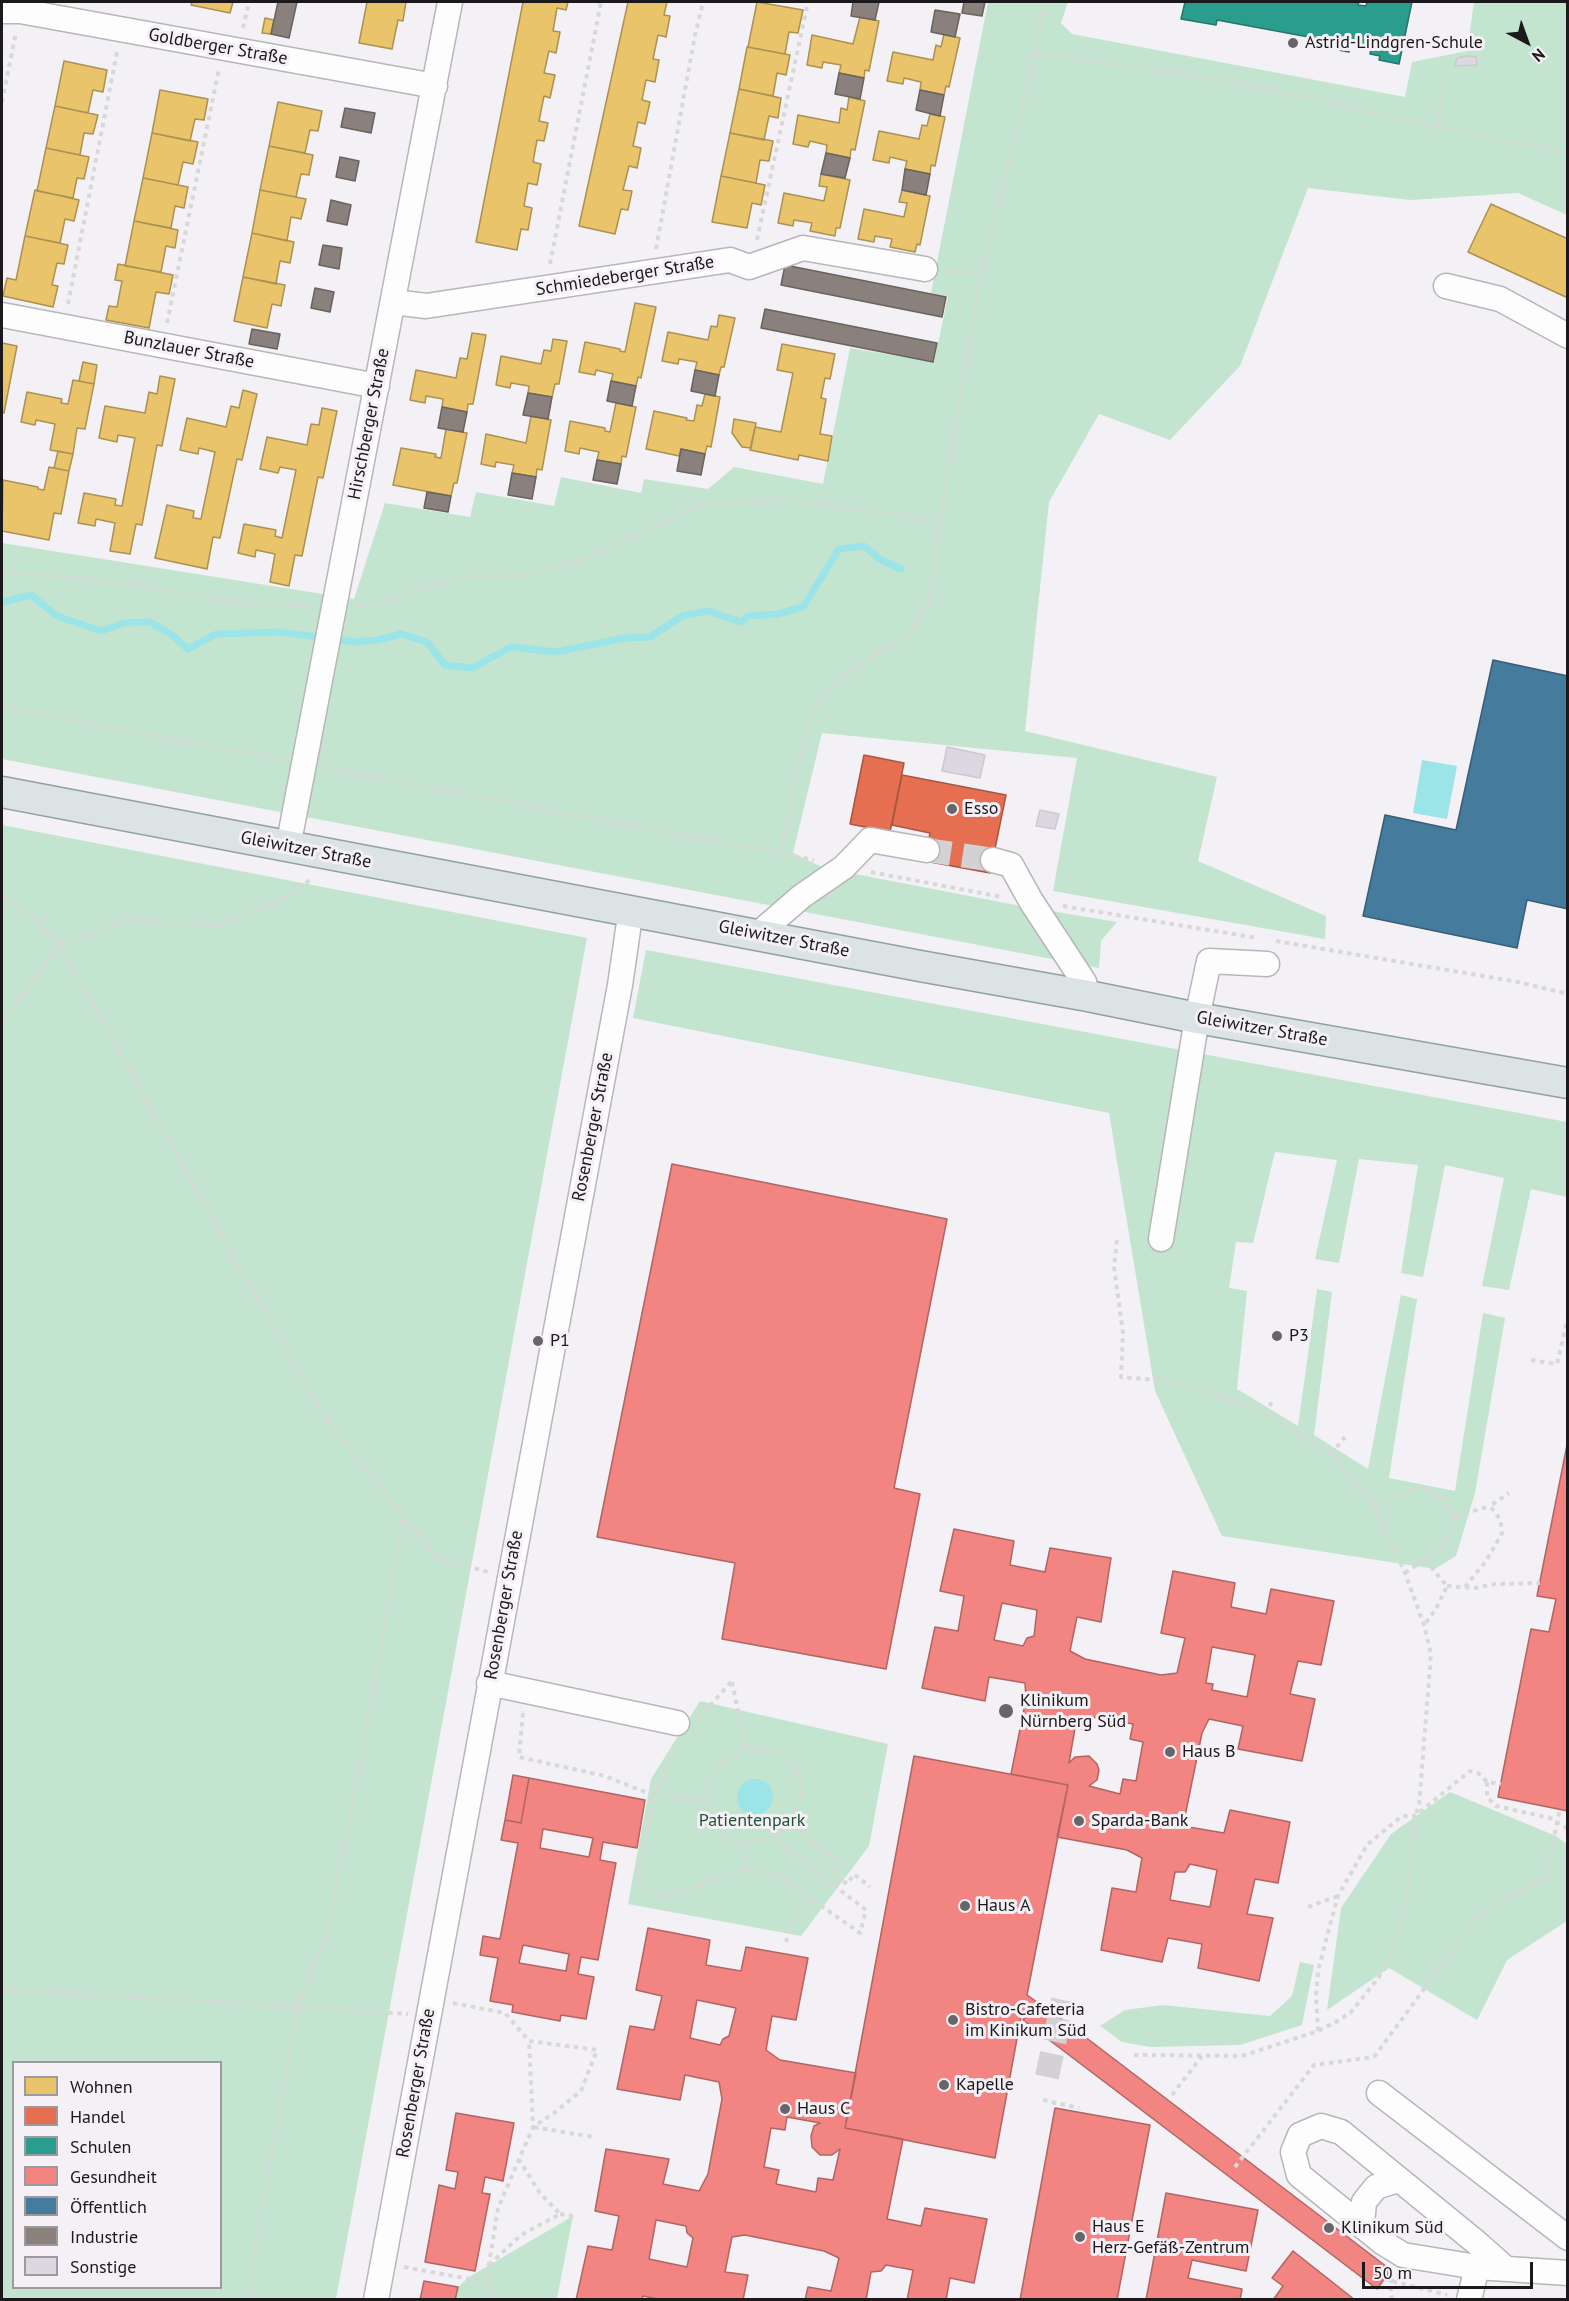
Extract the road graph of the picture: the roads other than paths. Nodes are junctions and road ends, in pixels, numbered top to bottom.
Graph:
1 (450, 2) edge
2 (11, 11) edge
3 (435, 86) junction
4 (925, 269) road end
5 (1446, 286) dead end
6 (393, 302) junction
7 (2, 315) edge
8 (1568, 336) edge
9 (377, 386) junction
10 (2, 792) edge
11 (288, 847) junction
12 (927, 850) tunnel mouth
13 (993, 860) tunnel mouth
14 (631, 909) junction
15 (758, 934) junction
16 (1267, 964) dead end
17 (1088, 996) junction
18 (1197, 1018) junction
19 (1568, 1083) edge
20 (1161, 1239) dead end
21 (489, 1683) junction
22 (686, 1727) road end
23 (1379, 2093) dead end
24 (1398, 2180) junction
25 (1362, 2225) junction
26 (1568, 2238) edge
27 (1477, 2267) junction
28 (1504, 2268) junction
29 (1568, 2273) edge
30 (1470, 2299) edge
31 (376, 2300) edge

1 - 3 street, Hirschberger Straße
2 - 3 street, Goldberger Straße
3 - 6 street, Hirschberger Straße
4 - 6 street, Schmiedeberger Straße
5 - 8 street
6 - 9 street, Hirschberger Straße
7 - 9 street, Bunzlauer Straße
9 - 11 street, Hirschberger Straße
10 - 11 main road, Gleiwitzer Straße
11 - 14 main road, Gleiwitzer Straße
12 - 15 street
13 - 17 street
14 - 15 main road, Gleiwitzer Straße
14 - 21 street, Rosenberger Straße
15 - 17 main road, Gleiwitzer Straße
16 - 18 street
17 - 18 main road, Gleiwitzer Straße
18 - 19 main road, Gleiwitzer Straße
18 - 20 street
21 - 22 street
21 - 31 street, Rosenberger Straße
23 - 26 street
24 - 25 street
24 - 25 street
24 - 28 street
25 - 27 street
27 - 28 street
27 - 30 street
28 - 29 street

